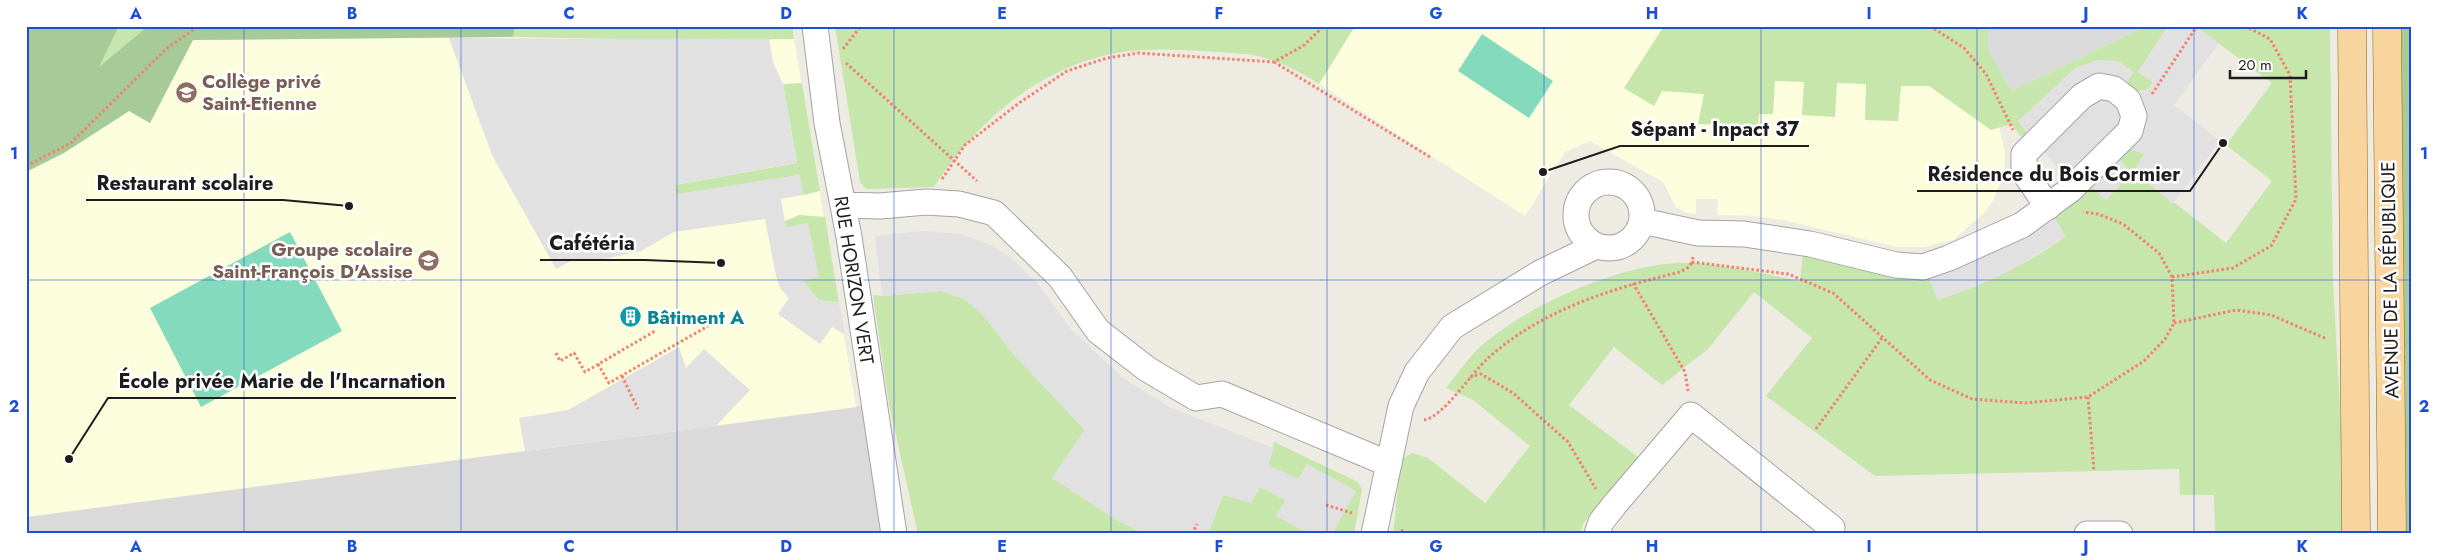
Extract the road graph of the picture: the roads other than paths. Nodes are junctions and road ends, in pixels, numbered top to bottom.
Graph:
1 (815, 26) edge
2 (2352, 26) edge
3 (2387, 26) edge
4 (843, 205) junction
5 (2048, 207) junction
6 (1642, 221) junction
7 (1596, 246) junction
8 (1389, 464) junction
9 (1832, 532) edge
10 (894, 534) edge
11 (1374, 534) edge
12 (1596, 534) edge
13 (2087, 534) edge
14 (2120, 534) edge
15 (2356, 534) edge
16 (2392, 534) edge

1 - 4 street, RUE HORIZON VERT
2 - 15 main road, AVENUE DE LA RÉPUBLIQUE
3 - 16 main road, AVENUE DE LA RÉPUBLIQUE
4 - 8 street
4 - 10 street, RUE HORIZON VERT
5 - 5 street
5 - 6 street
6 - 7 street
6 - 7 street
7 - 8 street
8 - 11 street
9 - 12 street
13 - 14 street

